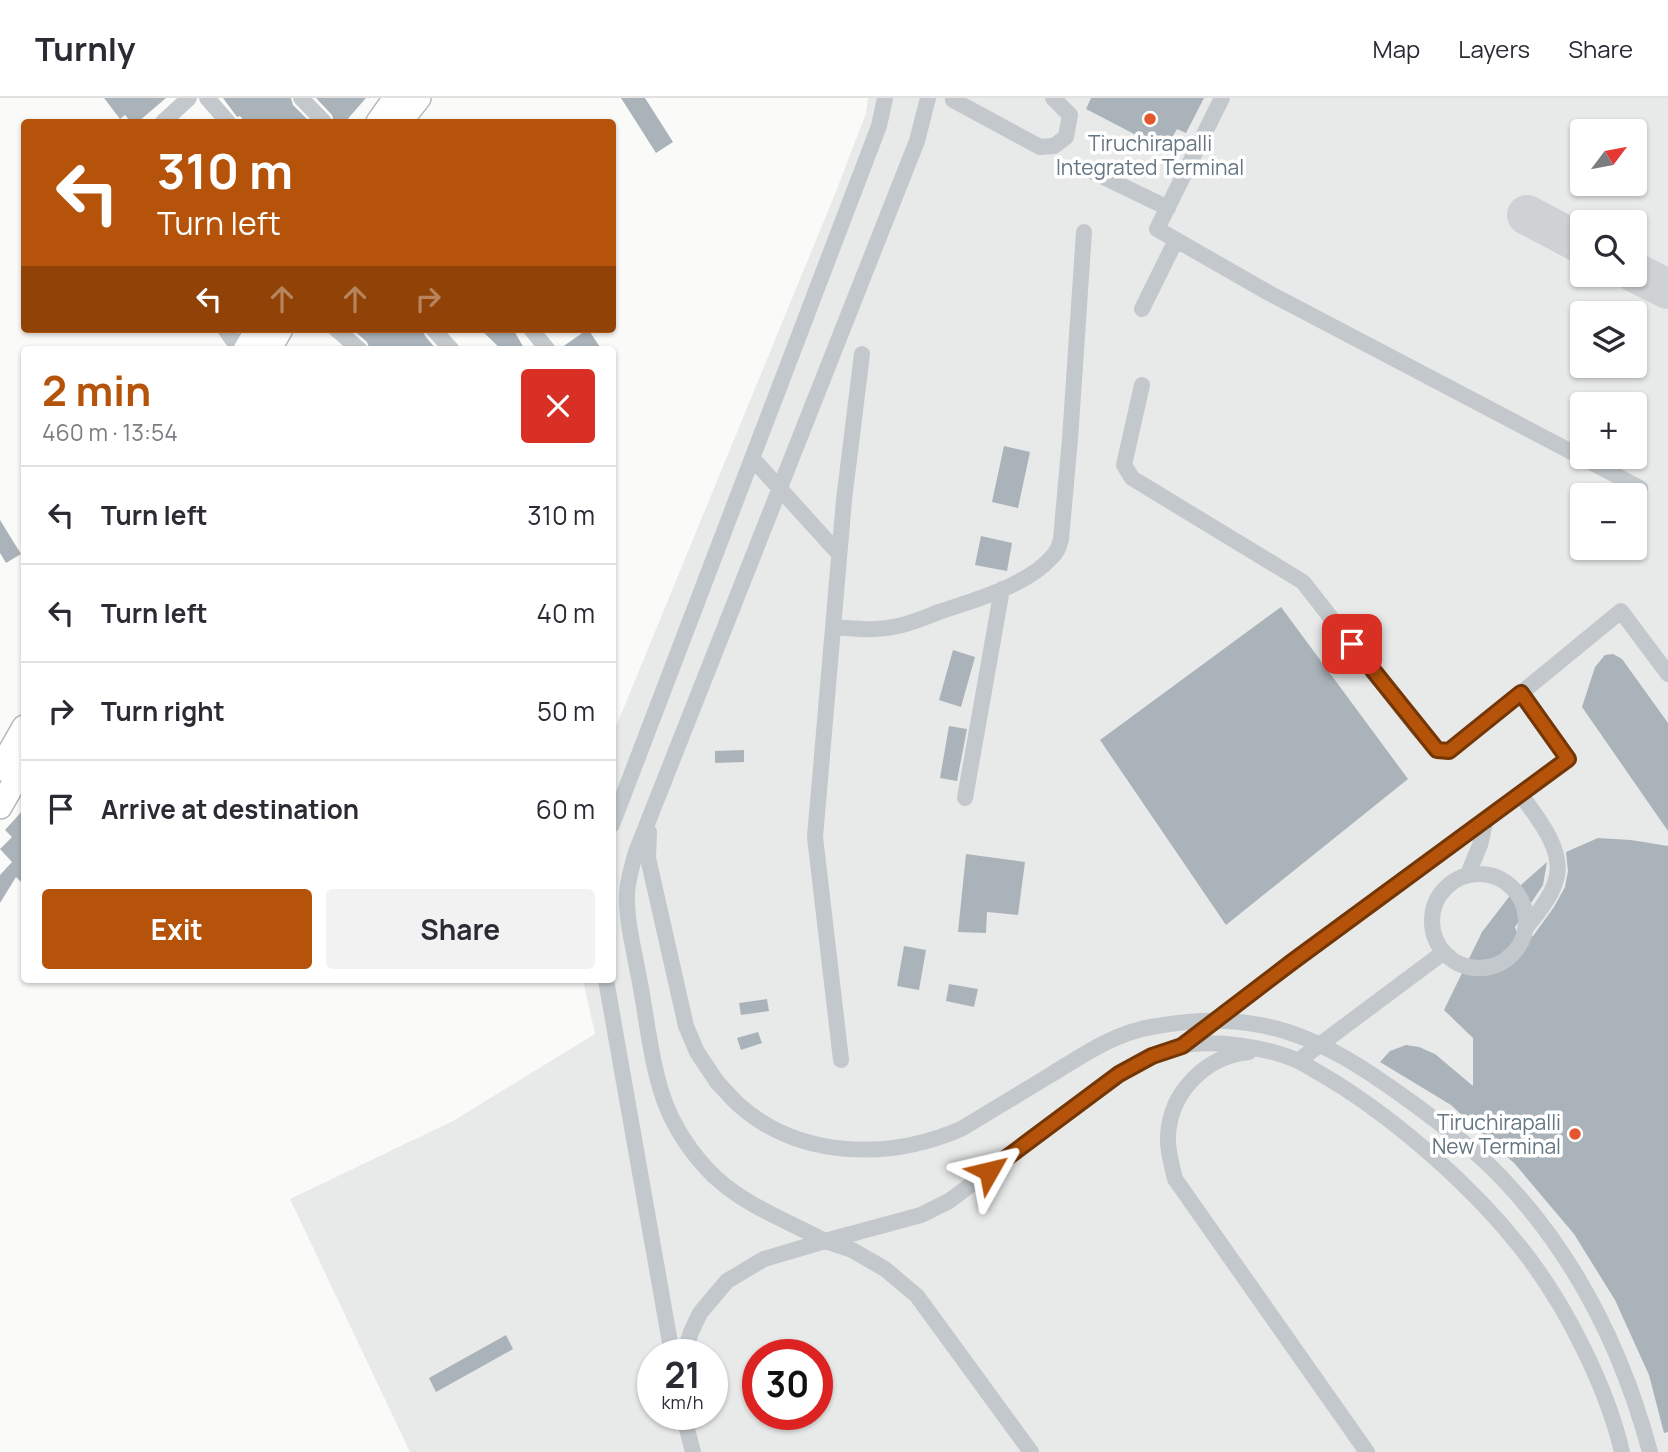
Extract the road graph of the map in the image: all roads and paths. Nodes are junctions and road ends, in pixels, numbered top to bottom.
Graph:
1 (188, 98) edge
2 (207, 98) edge
3 (301, 98) edge
4 (395, 98) edge
5 (419, 98) edge
6 (885, 98) edge
7 (928, 98) edge
8 (1054, 98) edge
9 (1222, 98) edge
10 (953, 100) edge
11 (166, 119) edge
12 (225, 119) edge
13 (321, 119) edge
14 (380, 119) edge
15 (402, 119) edge
16 (1089, 170) dead end
17 (1168, 208) junction
18 (1084, 232) dead end
19 (1176, 240) junction
20 (1142, 309) dead end
21 (341, 333) edge
22 (437, 333) edge
23 (355, 346) edge
24 (448, 346) edge
25 (862, 354) dead end
26 (1142, 385) dead end
27 (752, 458) junction
28 (1630, 483) edge
29 (780, 488) junction
30 (839, 554) junction
31 (1002, 589) junction
32 (833, 627) junction
33 (1668, 674) edge
34 (1521, 693) junction
35 (21, 732) edge
36 (0, 769) edge
37 (21, 770) edge
38 (1520, 794) junction
39 (965, 798) dead end
40 (656, 802) junction
41 (0, 807) edge
42 (616, 815) edge
43 (1486, 819) junction
44 (1468, 874) junction
45 (1525, 930) junction
46 (1444, 952) junction
47 (607, 983) edge
48 (1182, 1046) junction
49 (1293, 1059) junction
50 (841, 1060) dead end
51 (825, 1241) junction
52 (670, 1339) edge
53 (689, 1339) edge
54 (687, 1430) edge
55 (693, 1452) edge
56 (1031, 1452) edge
57 (1367, 1452) edge
58 (1622, 1452) edge
59 (1650, 1452) edge

1 - 11 street
2 - 12 street
3 - 13 street
4 - 14 highway
5 - 15 highway
6 - 27 street
7 - 29 street
8 - 10 street
9 - 17 street
16 - 17 street
17 - 19 street
18 - 31 street
19 - 20 street
19 - 28 street
21 - 23 street
22 - 24 street
25 - 30 street
26 - 34 street
27 - 29 street
27 - 42 street
29 - 30 street
29 - 40 street
30 - 32 street
31 - 32 street
31 - 39 street
32 - 50 street
33 - 34 street
34 - 38 street
35 - 36 highway
37 - 41 highway
38 - 43 street
38 - 45 street
40 - 51 street
40 - 59 street, bridge
43 - 44 street
43 - 48 street
44 - 45 street
44 - 46 street
45 - 46 street
46 - 49 street
47 - 52 street
48 - 49 street
48 - 51 street
49 - 57 street
49 - 58 street
51 - 53 street
51 - 56 street
54 - 55 street

